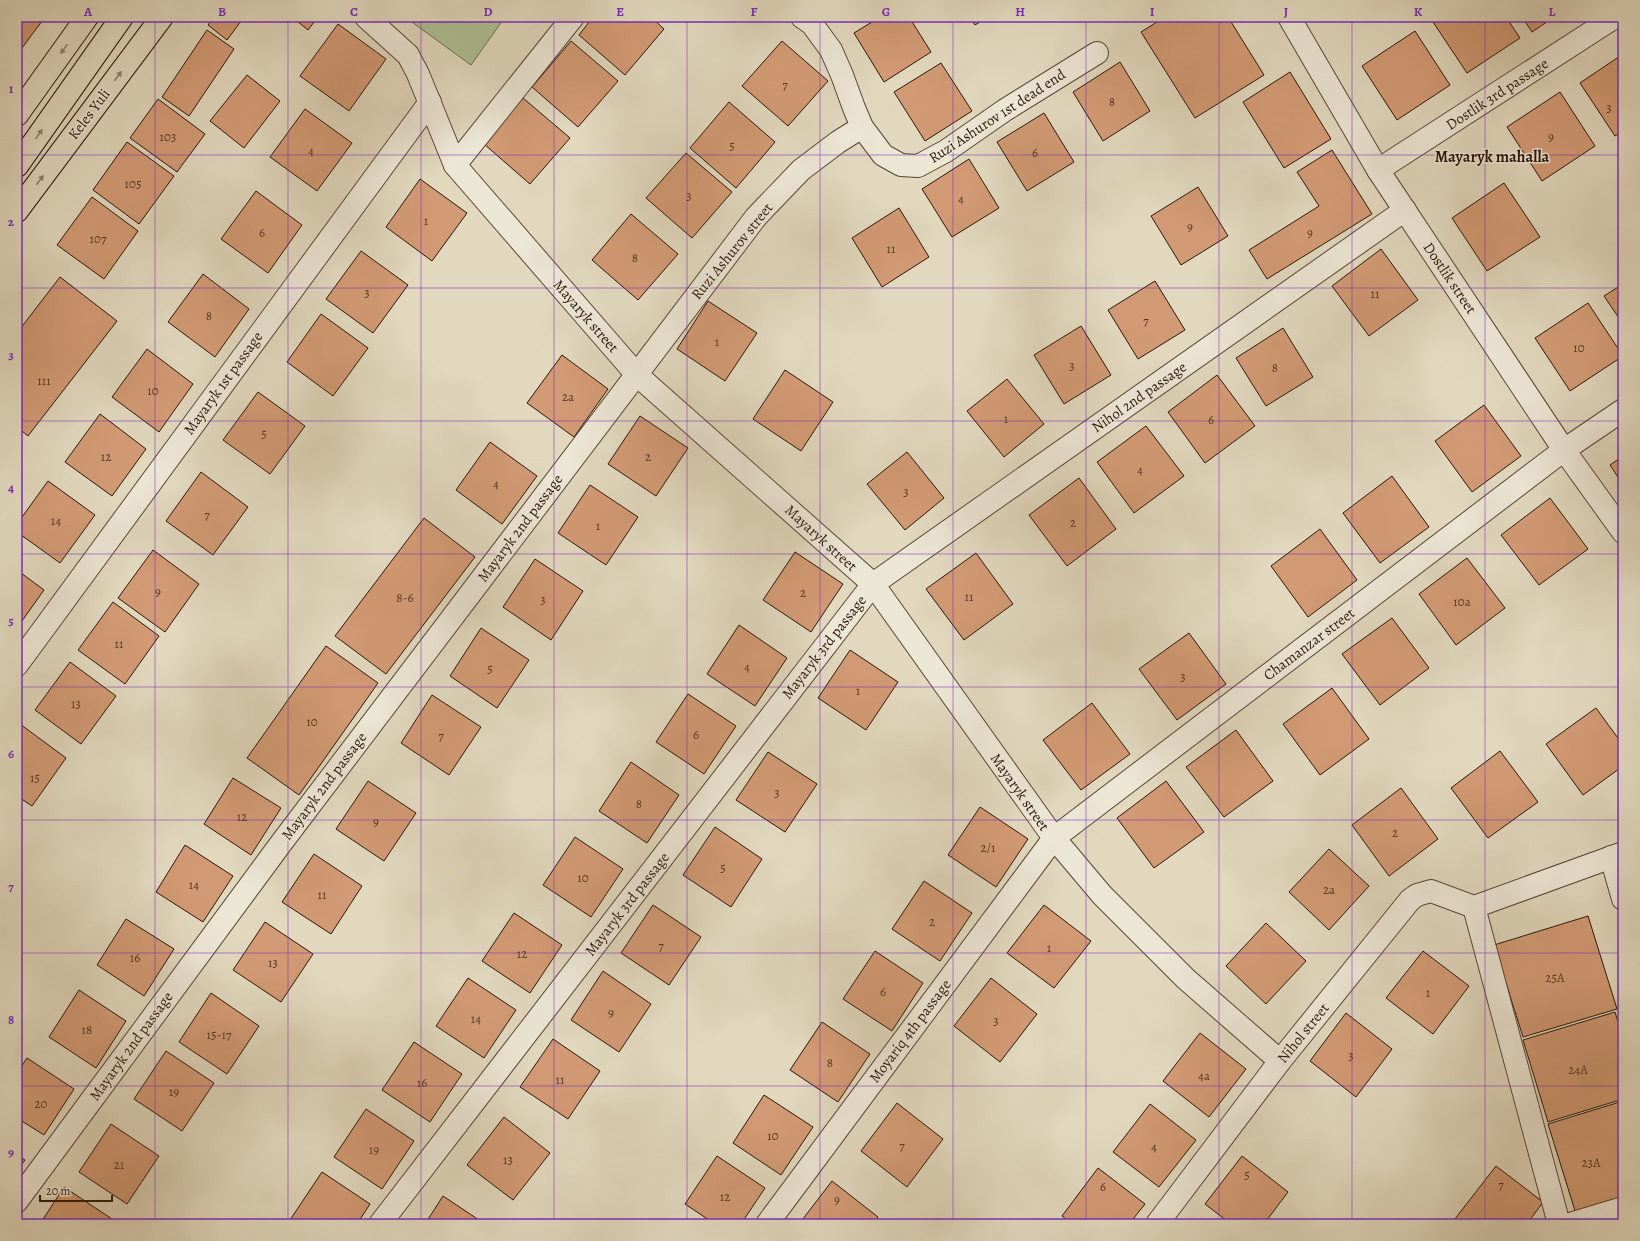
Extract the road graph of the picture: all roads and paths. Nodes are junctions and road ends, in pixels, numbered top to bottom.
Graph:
1 (87, 17) edge
2 (122, 17) edge
3 (162, 17) edge
4 (366, 17) edge
5 (573, 17) edge
6 (1290, 17) edge
7 (1615, 17) edge
8 (812, 19) edge
9 (1097, 53) dead end
10 (430, 102) junction
11 (17, 115) edge
12 (862, 127) junction
13 (455, 164) junction
14 (17, 166) edge
15 (1378, 170) junction
16 (1405, 210) junction
17 (17, 211) edge
18 (636, 375) junction
19 (1623, 410) edge
20 (1564, 450) junction
21 (1623, 532) edge
22 (873, 584) junction
23 (17, 665) edge
24 (1054, 838) junction
25 (1617, 855) edge
26 (1623, 899) edge
27 (1474, 907) junction
28 (1280, 1061) junction
29 (17, 1201) edge
30 (1623, 1208) edge
31 (380, 1224) edge
32 (766, 1224) edge
33 (1157, 1224) edge
34 (1559, 1224) edge
35 (1570, 1224) edge

1 -> 11 main road
14 -> 2 main road
17 -> 3 main road, Keles Yuli
4 - 10 street, Mayaryk street
5 - 13 street
6 - 15 street, Dostlik street
7 - 15 street, Dostlik 3rd passage
8 - 12 street, Ruzi Ashurov 1st dead end
9 - 12 street, Ruzi Ashurov 1st dead end
10 - 13 street, Mayaryk street
10 - 23 street, Mayaryk 1st passage
12 - 18 street, Ruzi Ashurov street
13 - 18 street, Mayaryk street
15 - 16 street, Dostlik street
16 - 20 street, Dostlik street
16 - 22 street, Nihol 2nd passage
18 - 22 street, Mayaryk street
18 - 29 street, Mayaryk 2nd passage
19 - 20 street, Chamanzar street
20 - 21 street, Dostlik street
20 - 24 street, Chamanzar street
22 - 24 street, Mayaryk street
22 - 31 street, Mayaryk 3rd passage
24 - 28 street, Mayaryk street
24 - 32 street, Moyariq 4th passage
25 - 26 street
25 - 27 street
27 - 28 street, Nihol street
27 - 34 street
28 - 33 street, Nihol street
30 - 35 street

